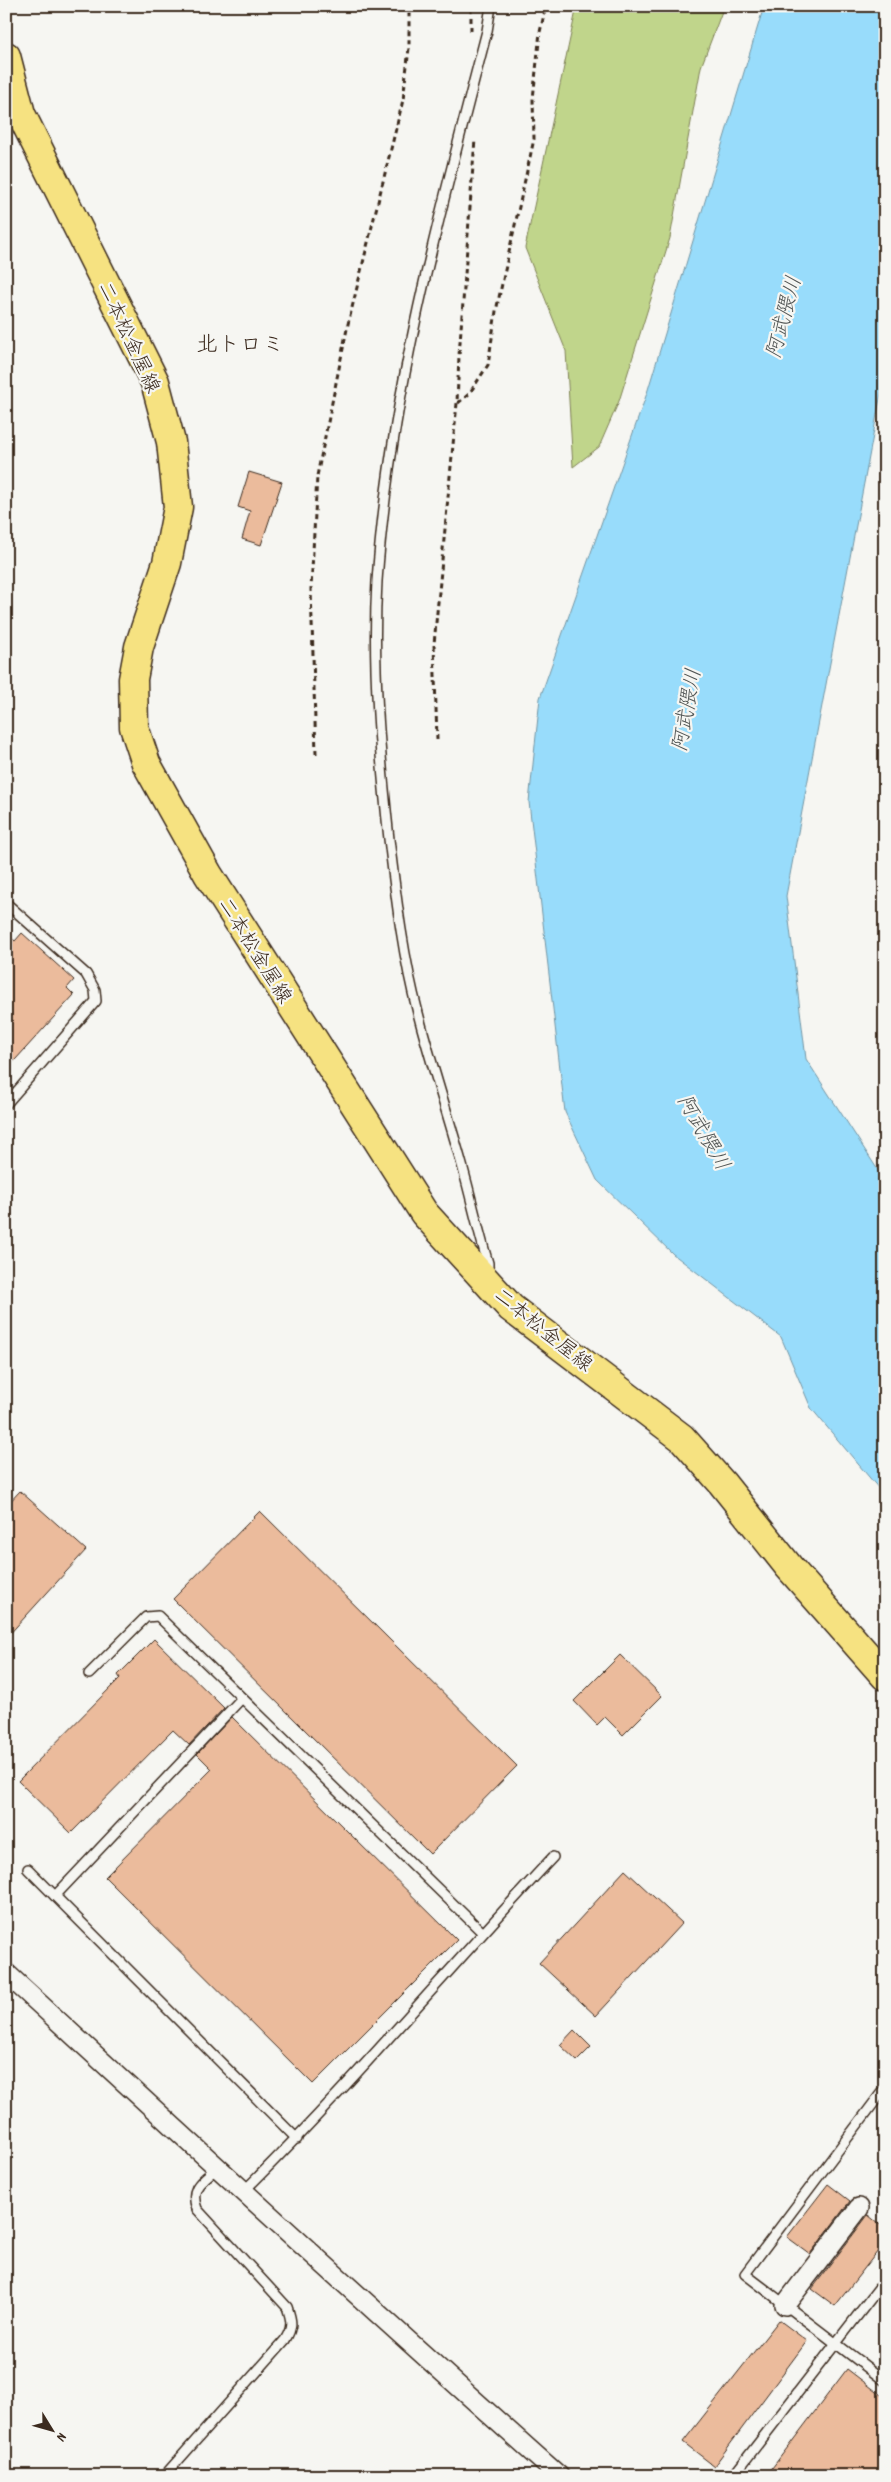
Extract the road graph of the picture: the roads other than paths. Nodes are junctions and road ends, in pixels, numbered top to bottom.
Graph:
1 (491, 6) edge
2 (6, 56) edge
3 (6, 903) edge
4 (6, 1104) edge
5 (486, 1280) junction
6 (89, 1674) dead end
7 (885, 1676) edge
8 (242, 1698) junction
9 (553, 1857) dead end
10 (28, 1869) dead end
11 (55, 1896) junction
12 (482, 1932) junction
13 (6, 1973) edge
14 (885, 2088) edge
15 (297, 2139) junction
16 (217, 2168) junction
17 (243, 2193) junction
18 (859, 2208) dead end
19 (885, 2280) edge
20 (785, 2305) junction
21 (835, 2344) junction
22 (885, 2380) edge
23 (166, 2474) dead end
24 (559, 2476) edge
25 (733, 2476) edge

1 - 5 lane
2 - 5 main road, 二本松金屋線
3 - 4 lane
5 - 7 main road, 二本松金屋線
6 - 8 lane
8 - 11 lane
8 - 12 lane
9 - 12 lane
10 - 11 lane
11 - 15 lane
12 - 15 lane
13 - 16 street
14 - 20 lane
15 - 17 lane
16 - 17 street
16 - 23 lane
17 - 24 street
18 - 20 street
19 - 21 lane
20 - 21 lane
21 - 22 lane
21 - 25 lane

